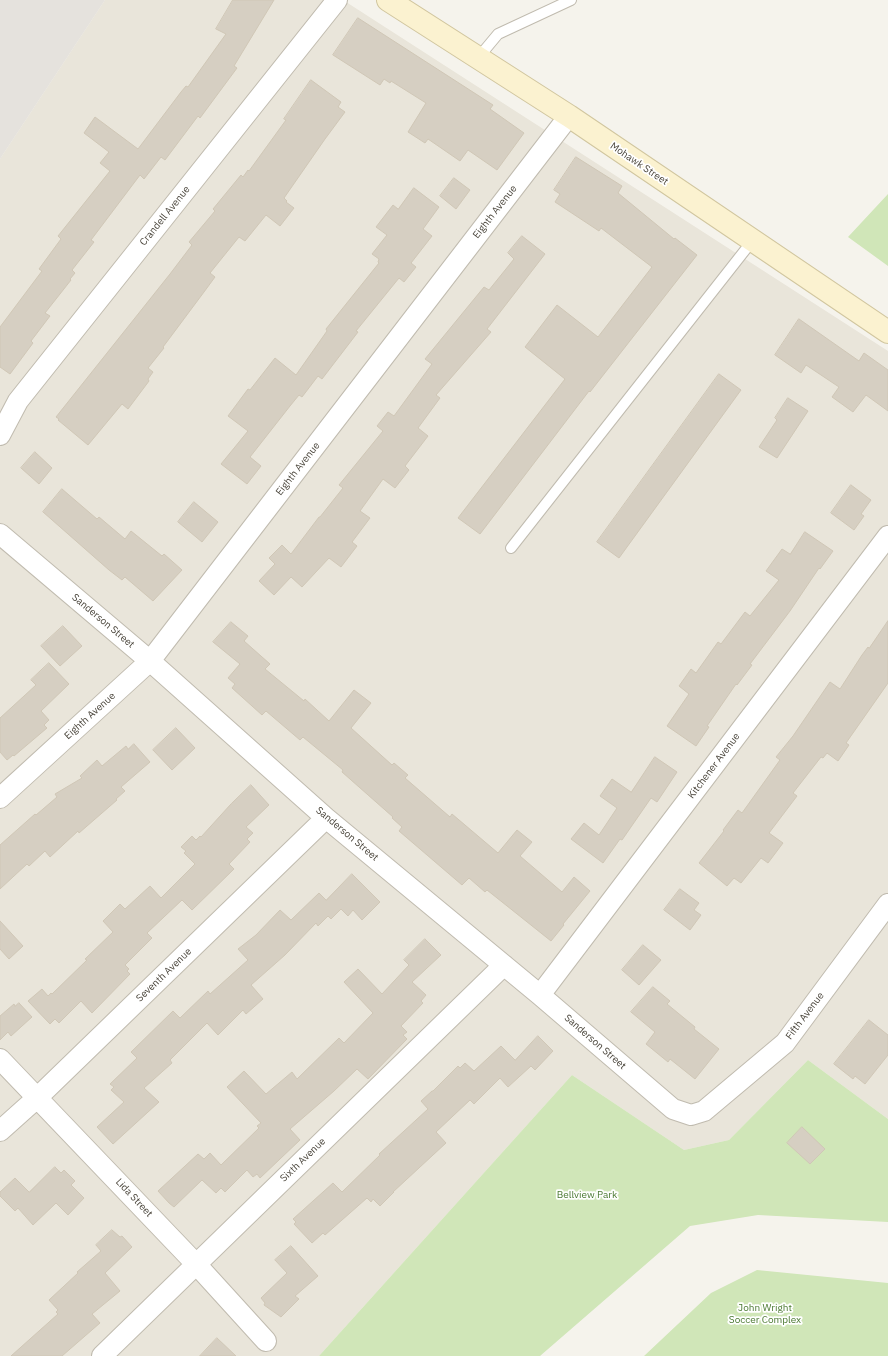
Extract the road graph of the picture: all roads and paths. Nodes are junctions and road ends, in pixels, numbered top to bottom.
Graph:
1 (337, 0) edge
2 (388, 0) edge
3 (571, 0) edge
4 (478, 58) junction
5 (569, 116) junction
6 (753, 240) junction
7 (888, 332) edge
8 (0, 435) edge
9 (0, 534) edge
10 (888, 536) edge
11 (511, 548) dead end
12 (150, 662) junction
13 (0, 798) edge
14 (326, 818) junction
15 (888, 904) edge
16 (504, 965) junction
17 (540, 995) junction
18 (0, 1059) edge
19 (38, 1097) junction
20 (704, 1111) joint
21 (0, 1132) edge
22 (196, 1264) junction
23 (266, 1340) dead end
24 (102, 1356) edge

1 - 8 street, Crandell Avenue
2 - 4 street, Mohawk Street
3 - 4 lane
4 - 5 street, Mohawk Street
5 - 6 street, Mohawk Street
5 - 12 street, Eighth Avenue
6 - 7 street, Mohawk Street
6 - 11 lane
9 - 12 street, Sanderson Street
10 - 17 street, Kitchener Avenue
12 - 13 street, Eighth Avenue
12 - 14 street, Sanderson Street
14 - 16 street, Sanderson Street
14 - 19 street, Seventh Avenue
15 - 20 street, Fifth Avenue
16 - 17 street, Sanderson Street
16 - 22 street, Sixth Avenue
17 - 20 street, Sanderson Street
18 - 19 street, Lida Street
19 - 21 street, Seventh Avenue
19 - 22 street, Lida Street
22 - 23 street, Lida Street
22 - 24 street, Sixth Avenue

